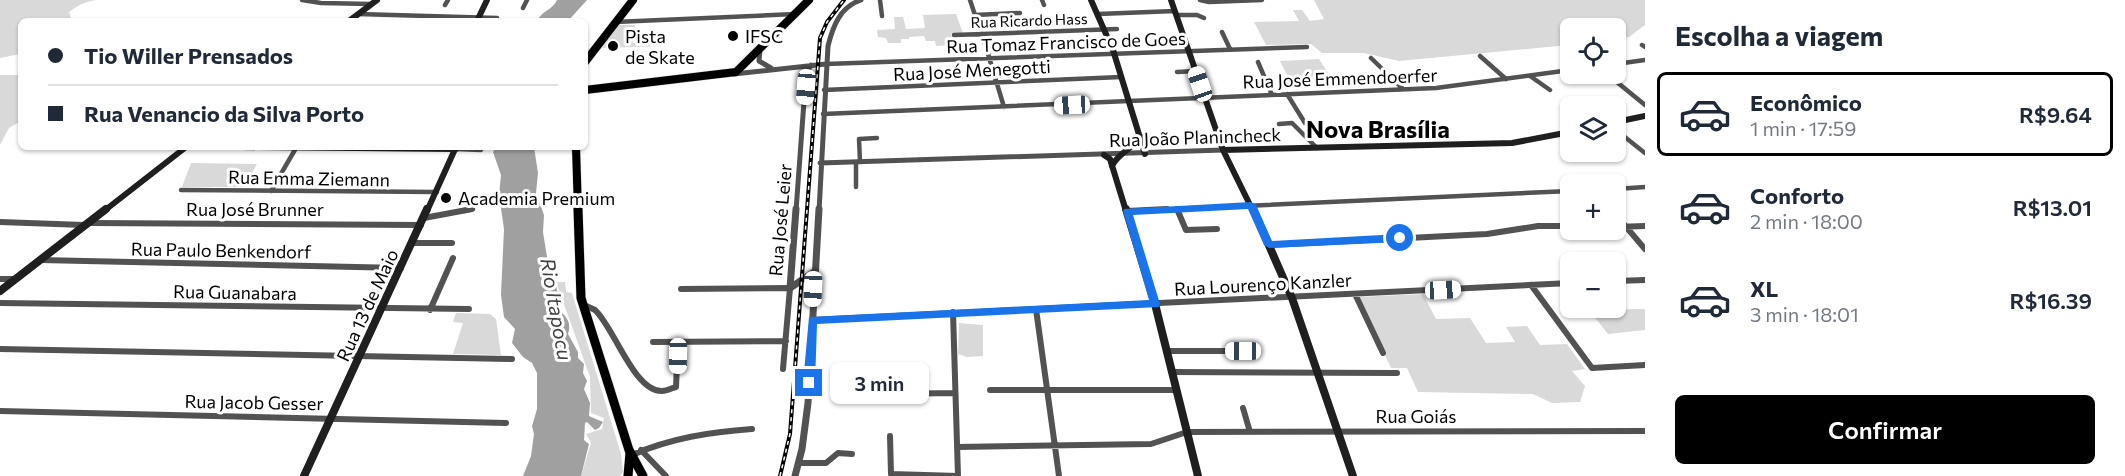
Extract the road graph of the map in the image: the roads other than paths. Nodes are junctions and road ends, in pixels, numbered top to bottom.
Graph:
1 (302, 0) edge
2 (377, 0) edge
3 (448, 0) edge
4 (487, 0) edge
5 (527, 0) edge
6 (633, 0) edge
7 (809, 0) edge
8 (861, 0) edge
9 (880, 0) edge
10 (970, 0) edge
11 (1091, 0) edge
12 (1171, 0) edge
13 (1200, 0) edge
14 (1262, 0) edge
15 (854, 1) edge
16 (371, 4) junction
17 (445, 5) dead end
18 (523, 8) dead end
19 (1020, 13) dead end
20 (1175, 13) junction
21 (358, 14) junction
22 (796, 14) junction
23 (1098, 14) junction
24 (882, 16) dead end
25 (353, 18) edge
26 (454, 18) edge
27 (478, 18) edge
28 (1204, 18) dead end
29 (613, 22) junction
30 (1105, 29) junction
31 (1117, 29) dead end
32 (1222, 32) dead end
33 (982, 34) junction
34 (954, 35) dead end
35 (1307, 47) dead end
36 (1230, 49) junction
37 (760, 50) junction
38 (1189, 51) junction
39 (1113, 52) junction
40 (1480, 56) dead end
41 (588, 58) edge
42 (989, 58) junction
43 (1371, 58) dead end
44 (1645, 60) edge
45 (1258, 62) dead end
46 (1626, 63) edge
47 (826, 64) junction
48 (762, 65) junction
49 (815, 65) junction
50 (793, 66) junction
51 (775, 68) junction
52 (758, 71) junction
53 (1196, 71) junction
54 (1560, 71) edge
55 (1177, 72) dead end
56 (731, 74) junction
57 (806, 74) junction
58 (1530, 75) junction
59 (1121, 77) junction
60 (1506, 79) junction
61 (996, 83) junction
62 (1619, 84) edge
63 (588, 90) edge
64 (824, 90) junction
65 (1403, 90) junction
66 (1550, 90) dead end
67 (1272, 94) junction
68 (1287, 94) junction
69 (1205, 97) junction
70 (1128, 100) junction
71 (1645, 105) edge
72 (1004, 107) junction
73 (823, 114) junction
74 (1645, 116) edge
75 (1626, 120) edge
76 (1305, 123) dead end
77 (1279, 124) dead end
78 (1560, 134) edge
79 (1140, 136) junction
80 (877, 138) dead end
81 (1626, 138) edge
82 (1317, 148) junction
83 (182, 150) edge
84 (295, 150) edge
85 (454, 150) edge
86 (576, 150) edge
87 (1223, 150) junction
88 (1645, 153) edge
89 (1122, 154) junction
90 (1145, 154) junction
91 (1104, 155) junction
92 (858, 162) junction
93 (820, 163) junction
94 (1112, 166) junction
95 (1645, 187) edge
96 (856, 188) dead end
97 (1626, 188) edge
98 (181, 190) dead end
99 (1560, 190) edge
100 (271, 191) junction
101 (436, 192) junction
102 (1251, 205) junction
103 (473, 209) dead end
104 (1177, 209) junction
105 (1127, 211) junction
106 (0, 222) edge
107 (423, 222) junction
108 (87, 224) junction
109 (1560, 226) edge
110 (1626, 226) joint
111 (1645, 226) edge
112 (1217, 229) dead end
113 (413, 243) junction
114 (453, 243) dead end
115 (1269, 245) junction
116 (1645, 249) edge
117 (453, 258) dead end
118 (40, 260) junction
119 (401, 268) junction
120 (791, 271) junction
121 (814, 271) junction
122 (0, 279) edge
123 (16, 279) junction
124 (801, 280) junction
125 (1645, 280) edge
126 (1626, 281) edge
127 (1560, 284) edge
128 (1531, 285) junction
129 (790, 288) junction
130 (681, 289) dead end
131 (813, 289) junction
132 (0, 291) edge
133 (1355, 294) junction
134 (1293, 298) junction
135 (0, 303) edge
136 (582, 304) junction
137 (1155, 304) junction
138 (382, 309) junction
139 (469, 309) dead end
140 (1036, 309) junction
141 (430, 310) junction
142 (953, 312) junction
143 (812, 320) junction
144 (786, 340) junction
145 (653, 342) dead end
146 (678, 342) junction
147 (0, 349) edge
148 (1167, 351) junction
149 (1243, 351) dead end
150 (1383, 353) dead end
151 (360, 356) junction
152 (512, 359) dead end
153 (1645, 365) edge
154 (783, 369) dead end
155 (1172, 372) junction
156 (1318, 373) junction
157 (1397, 373) dead end
158 (990, 390) dead end
159 (1047, 390) junction
160 (1176, 390) junction
161 (956, 393) junction
162 (884, 394) dead end
163 (1243, 408) dead end
164 (0, 411) edge
165 (331, 419) junction
166 (507, 423) dead end
167 (752, 429) dead end
168 (1338, 431) junction
169 (1645, 431) edge
170 (1187, 432) junction
171 (1250, 432) junction
172 (890, 436) dead end
173 (1055, 445) junction
174 (957, 447) junction
175 (634, 452) junction
176 (852, 454) dead end
177 (800, 463) junction
178 (304, 476) edge
179 (628, 476) edge
180 (643, 476) edge
181 (666, 476) edge
182 (795, 476) edge
183 (958, 476) edge
184 (1059, 476) edge
185 (1197, 476) edge
186 (1353, 476) edge

1 - 16 street
2 - 16 main road
3 - 17 street
4 - 27 main road
5 - 18 street
6 - 29 highway
7 - 22 highway
8 - 15 street
9 - 24 street
10 - 19 street
11 - 23 main road
12 - 20 main road
13 - 14 street
15 - 47 street
16 - 21 main road
20 - 23 street
20 - 28 street
20 - 38 main road
21 - 25 main road
21 - 26 street
22 - 29 street
22 - 37 highway
23 - 30 main road
29 - 41 highway
30 - 31 street, Rua Ricardo Hass
30 - 33 street, Rua Ricardo Hass
30 - 39 main road
32 - 36 street
33 - 34 street, Rua Ricardo Hass
33 - 42 street
35 - 36 street, Rua Tomaz Francisco de Goes
36 - 38 street, Rua Tomaz Francisco de Goes
37 - 48 street
37 - 56 highway
38 - 39 street, Rua Tomaz Francisco de Goes
38 - 53 main road
39 - 42 street, Rua Tomaz Francisco de Goes
39 - 59 main road
40 - 60 street
42 - 47 street, Rua Tomaz Francisco de Goes
42 - 61 street
43 - 65 street
44 - 46 street
45 - 67 street
47 - 49 street
47 - 64 street
48 - 51 street
48 - 52 street
49 - 50 street
49 - 57 street, Rua José Leier
50 - 51 street
50 - 57 street
51 - 52 street
52 - 56 street
53 - 55 street
53 - 69 main road
54 - 58 street, Rua José Emmendoerfer
56 - 63 highway
57 - 120 street, Rua José Leier
58 - 60 street, Rua José Emmendoerfer
58 - 66 street
59 - 61 street, Rua José Menegotti
59 - 70 main road
60 - 65 street, Rua José Emmendoerfer
61 - 64 street, Rua José Menegotti
61 - 72 street
62 - 71 street
64 - 73 street
65 - 68 street, Rua José Emmendoerfer
67 - 68 street, Rua José Emmendoerfer
67 - 69 street, Rua José Emmendoerfer
68 - 76 street
69 - 70 street, Rua José Emmendoerfer
69 - 87 main road
70 - 72 street, Rua José Emmendoerfer
70 - 79 main road
72 - 73 street, Rua José Emmendoerfer
73 - 93 street
74 - 75 main road
77 - 82 street
78 - 82 main road, Rua João Planincheck
79 - 89 main road
79 - 90 main road
80 - 92 street
81 - 88 street
82 - 87 main road, Rua João Planincheck
83 - 108 main road
84 - 100 street
85 - 101 main road, Rua 13 de Maio
86 - 136 highway
87 - 90 street, Rua João Planincheck
87 - 102 main road
89 - 90 street, Rua João Planincheck
89 - 91 street, Rua João Planincheck
89 - 94 main road
91 - 92 street, Rua João Planincheck
91 - 94 main road
92 - 93 street, Rua João Planincheck
92 - 96 street
93 - 121 street
94 - 105 main road
95 - 97 street
98 - 100 street, Rua Emma Ziemann
99 - 102 street
100 - 101 street, Rua Emma Ziemann
101 - 107 main road, Rua 13 de Maio
102 - 104 street
102 - 115 main road
103 - 107 street, Rua José Brunner
104 - 105 street
104 - 112 street
105 - 137 main road
106 - 108 street, Rua José Brunner
107 - 108 street, Rua José Brunner
107 - 113 main road, Rua 13 de Maio
108 - 118 main road
109 - 115 street
110 - 111 street
110 - 116 street
113 - 114 street
113 - 119 main road, Rua 13 de Maio
115 - 134 main road
117 - 141 street
118 - 119 street, Rua Paulo Benkendorf
118 - 123 main road
119 - 138 main road, Rua 13 de Maio
120 - 124 street
120 - 129 street, Rua José Leier
121 - 124 street
121 - 131 street
122 - 123 street
123 - 132 main road
124 - 129 street
124 - 131 street
125 - 126 street
127 - 128 street, Rua Lourenço Kanzler
128 - 133 street, Rua Lourenço Kanzler
128 - 153 street
129 - 130 street
129 - 144 street, Rua José Leier
131 - 143 street
133 - 134 street, Rua Lourenço Kanzler
133 - 150 street
134 - 137 street, Rua Lourenço Kanzler
134 - 156 main road
135 - 138 street, Rua Guanabara
136 - 146 street
136 - 175 highway
137 - 140 street, Rua Lourenço Kanzler
137 - 148 main road
138 - 141 street, Rua Guanabara
138 - 151 main road, Rua 13 de Maio
139 - 141 street, Rua Guanabara
140 - 142 street, Rua Lourenço Kanzler
140 - 159 street
142 - 143 street, Rua Lourenço Kanzler
142 - 161 street
143 - 177 street
144 - 146 street
144 - 154 street, Rua José Leier
145 - 146 street
147 - 151 street
148 - 149 street
148 - 155 main road
151 - 152 street
151 - 165 main road, Rua 13 de Maio
155 - 156 street
155 - 160 main road
156 - 157 street
156 - 168 main road
158 - 159 street
159 - 160 street
159 - 173 street
160 - 170 main road
161 - 162 street
161 - 174 street
163 - 171 street
164 - 165 street, Rua Jacob Gesser
165 - 166 street, Rua Jacob Gesser
165 - 178 main road, Rua 13 de Maio
167 - 175 street
168 - 169 street, Rua Goiás
168 - 171 street, Rua Goiás
168 - 186 main road
170 - 171 street, Rua Goiás
170 - 173 street
170 - 185 main road
172 - 183 street
173 - 174 street
173 - 184 street
174 - 183 street
175 - 179 highway
175 - 180 highway
175 - 181 street
176 - 177 street
177 - 182 street

